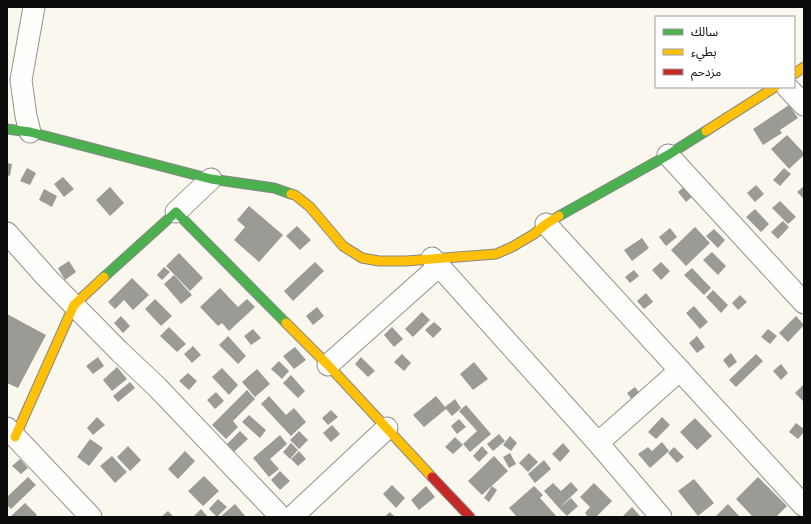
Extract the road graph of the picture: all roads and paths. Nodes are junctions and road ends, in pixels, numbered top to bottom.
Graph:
1 (34, 7) edge
2 (7, 61) edge
3 (804, 67) edge
4 (795, 73) edge
5 (21, 80) junction
6 (773, 88) edge
7 (788, 88) edge
8 (7, 99) edge
9 (804, 105) edge
10 (28, 124) junction
11 (7, 129) edge
12 (668, 155) junction
13 (211, 179) junction
14 (176, 212) junction
15 (546, 224) junction
16 (7, 233) edge
17 (436, 262) junction
18 (804, 303) edge
19 (74, 305) junction
20 (328, 365) junction
21 (680, 370) junction
22 (387, 428) junction
23 (11, 433) edge
24 (598, 444) junction
25 (804, 506) edge
26 (91, 517) edge
27 (281, 517) edge
28 (292, 517) edge
29 (470, 517) edge
30 (661, 517) edge

1 - 5 street
2 - 5 street
3 - 4 street
5 - 10 street
6 - 12 street
7 - 9 street
8 - 10 street
10 - 11 street
10 - 13 street
12 - 15 street
12 - 18 street
13 - 14 street
13 - 17 street
14 - 19 street
14 - 20 street
15 - 17 street
15 - 21 street
16 - 19 street
17 - 20 street
17 - 24 street
19 - 23 street
19 - 27 street
20 - 22 street
21 - 24 street
21 - 25 street
22 - 28 street
22 - 29 street
23 - 26 street
24 - 30 street

